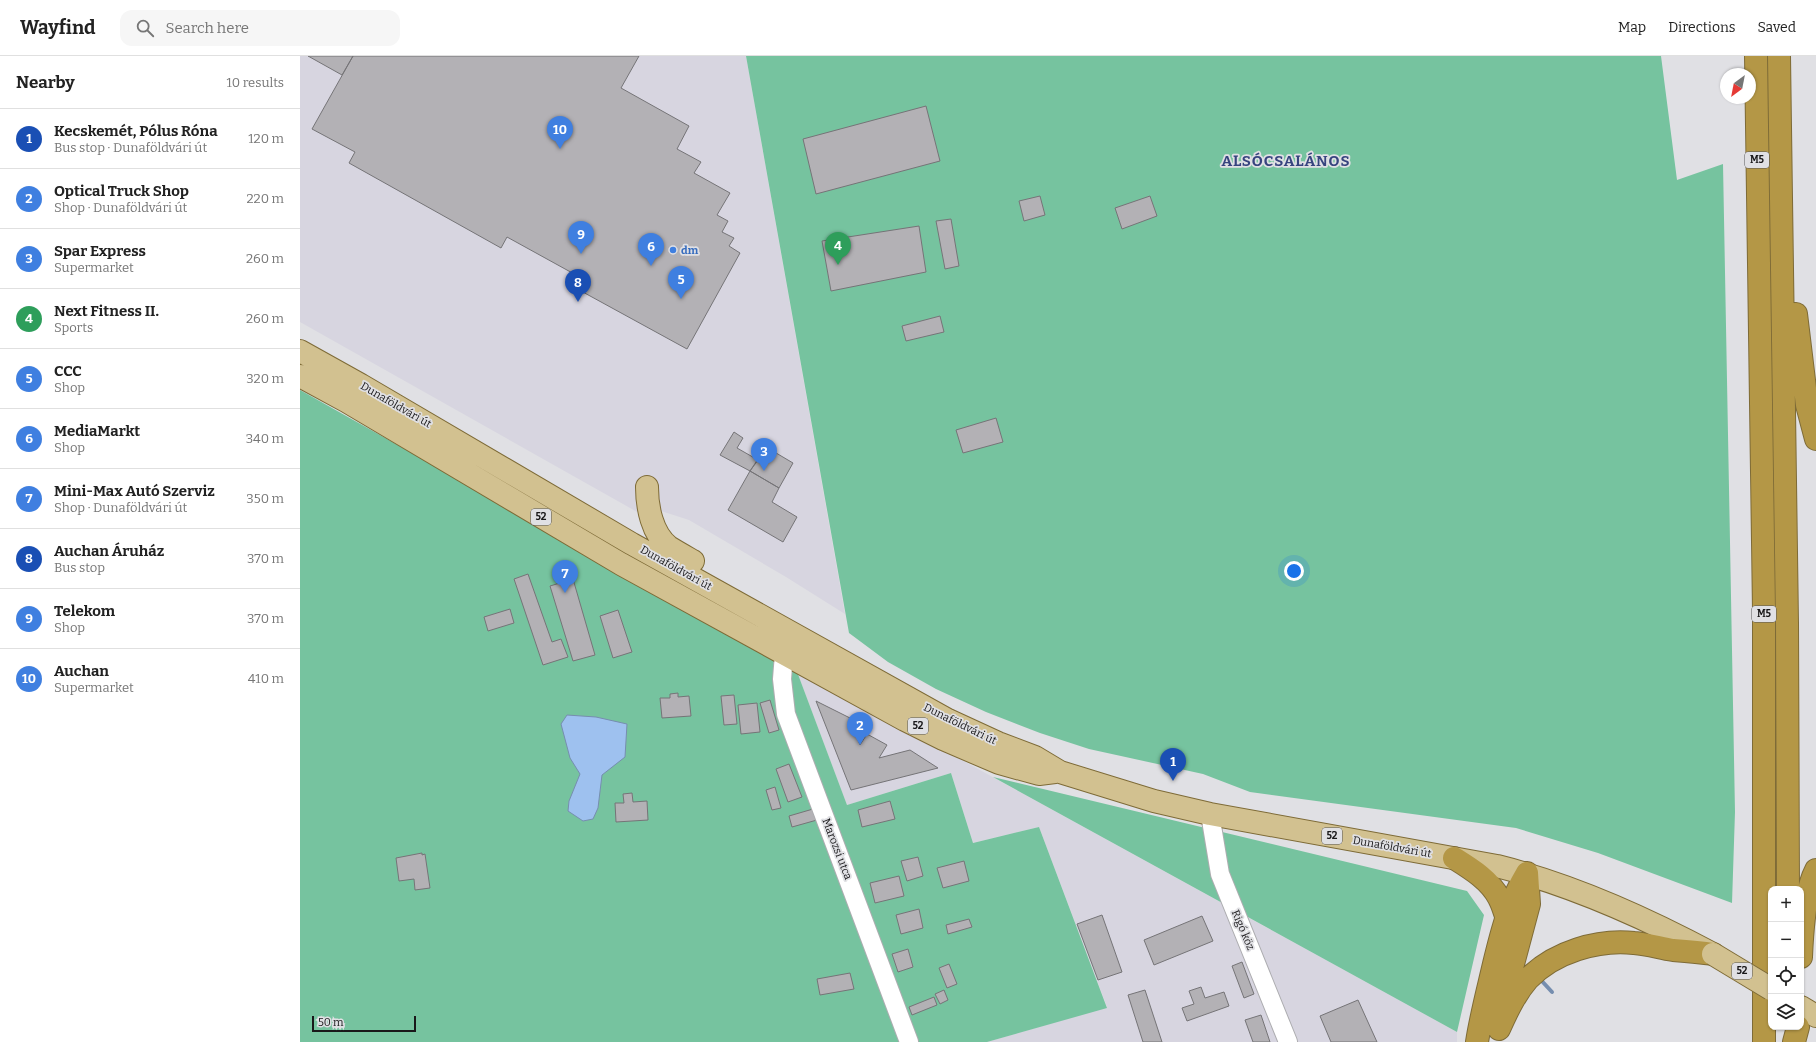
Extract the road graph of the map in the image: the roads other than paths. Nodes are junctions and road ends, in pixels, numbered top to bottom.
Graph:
1 (1756, 56) edge
2 (1779, 56) edge
3 (1781, 165) junction
4 (300, 351) edge
5 (300, 376) edge
6 (1816, 439) edge
7 (647, 487) dead end
8 (734, 600) junction
9 (784, 628) junction
10 (784, 654) junction
11 (1060, 772) junction
12 (1210, 814) junction
13 (1454, 858) junction
14 (1816, 870) edge
15 (1527, 873) junction
16 (1788, 886) edge
17 (1506, 916) junction
18 (1804, 923) edge
19 (1713, 954) junction
20 (1764, 964) junction
21 (1768, 987) edge
22 (1804, 1009) edge
23 (1816, 1016) edge
24 (1787, 1030) edge
25 (1797, 1030) edge
26 (1498, 1036) edge
27 (909, 1042) edge
28 (1288, 1042) edge
29 (1477, 1042) edge
30 (1752, 1042) edge
31 (1764, 1042) edge
32 (1787, 1042) edge
33 (1794, 1042) edge

1 - 20 highway, M5
2 - 3 highway, M5
3 - 6 highway
3 - 16 highway, M5
4 - 8 main road, Dunaföldvári út / 52
5 - 10 main road, Dunaföldvári út / 52
7 - 9 main road
8 - 9 main road, Dunaföldvári út / 52
8 - 10 main road
9 - 11 main road, Dunaföldvári út / 52
10 - 11 main road, Dunaföldvári út / 52
10 - 27 street, Marozsi utca
11 - 12 main road, Dunaföldvári út / 52
12 - 13 main road, Dunaföldvári út / 52
12 - 28 street, Rigó köz
13 - 15 main road, Dunaföldvári út / 52
13 - 17 highway
14 - 18 highway
15 - 17 highway
15 - 19 main road, Dunaföldvári út / 52
15 - 26 highway
17 - 29 highway
19 - 21 main road, 52, bridge
19 - 26 highway
20 - 30 highway
20 - 31 highway, M5
22 - 23 main road
24 - 32 highway
25 - 33 highway

